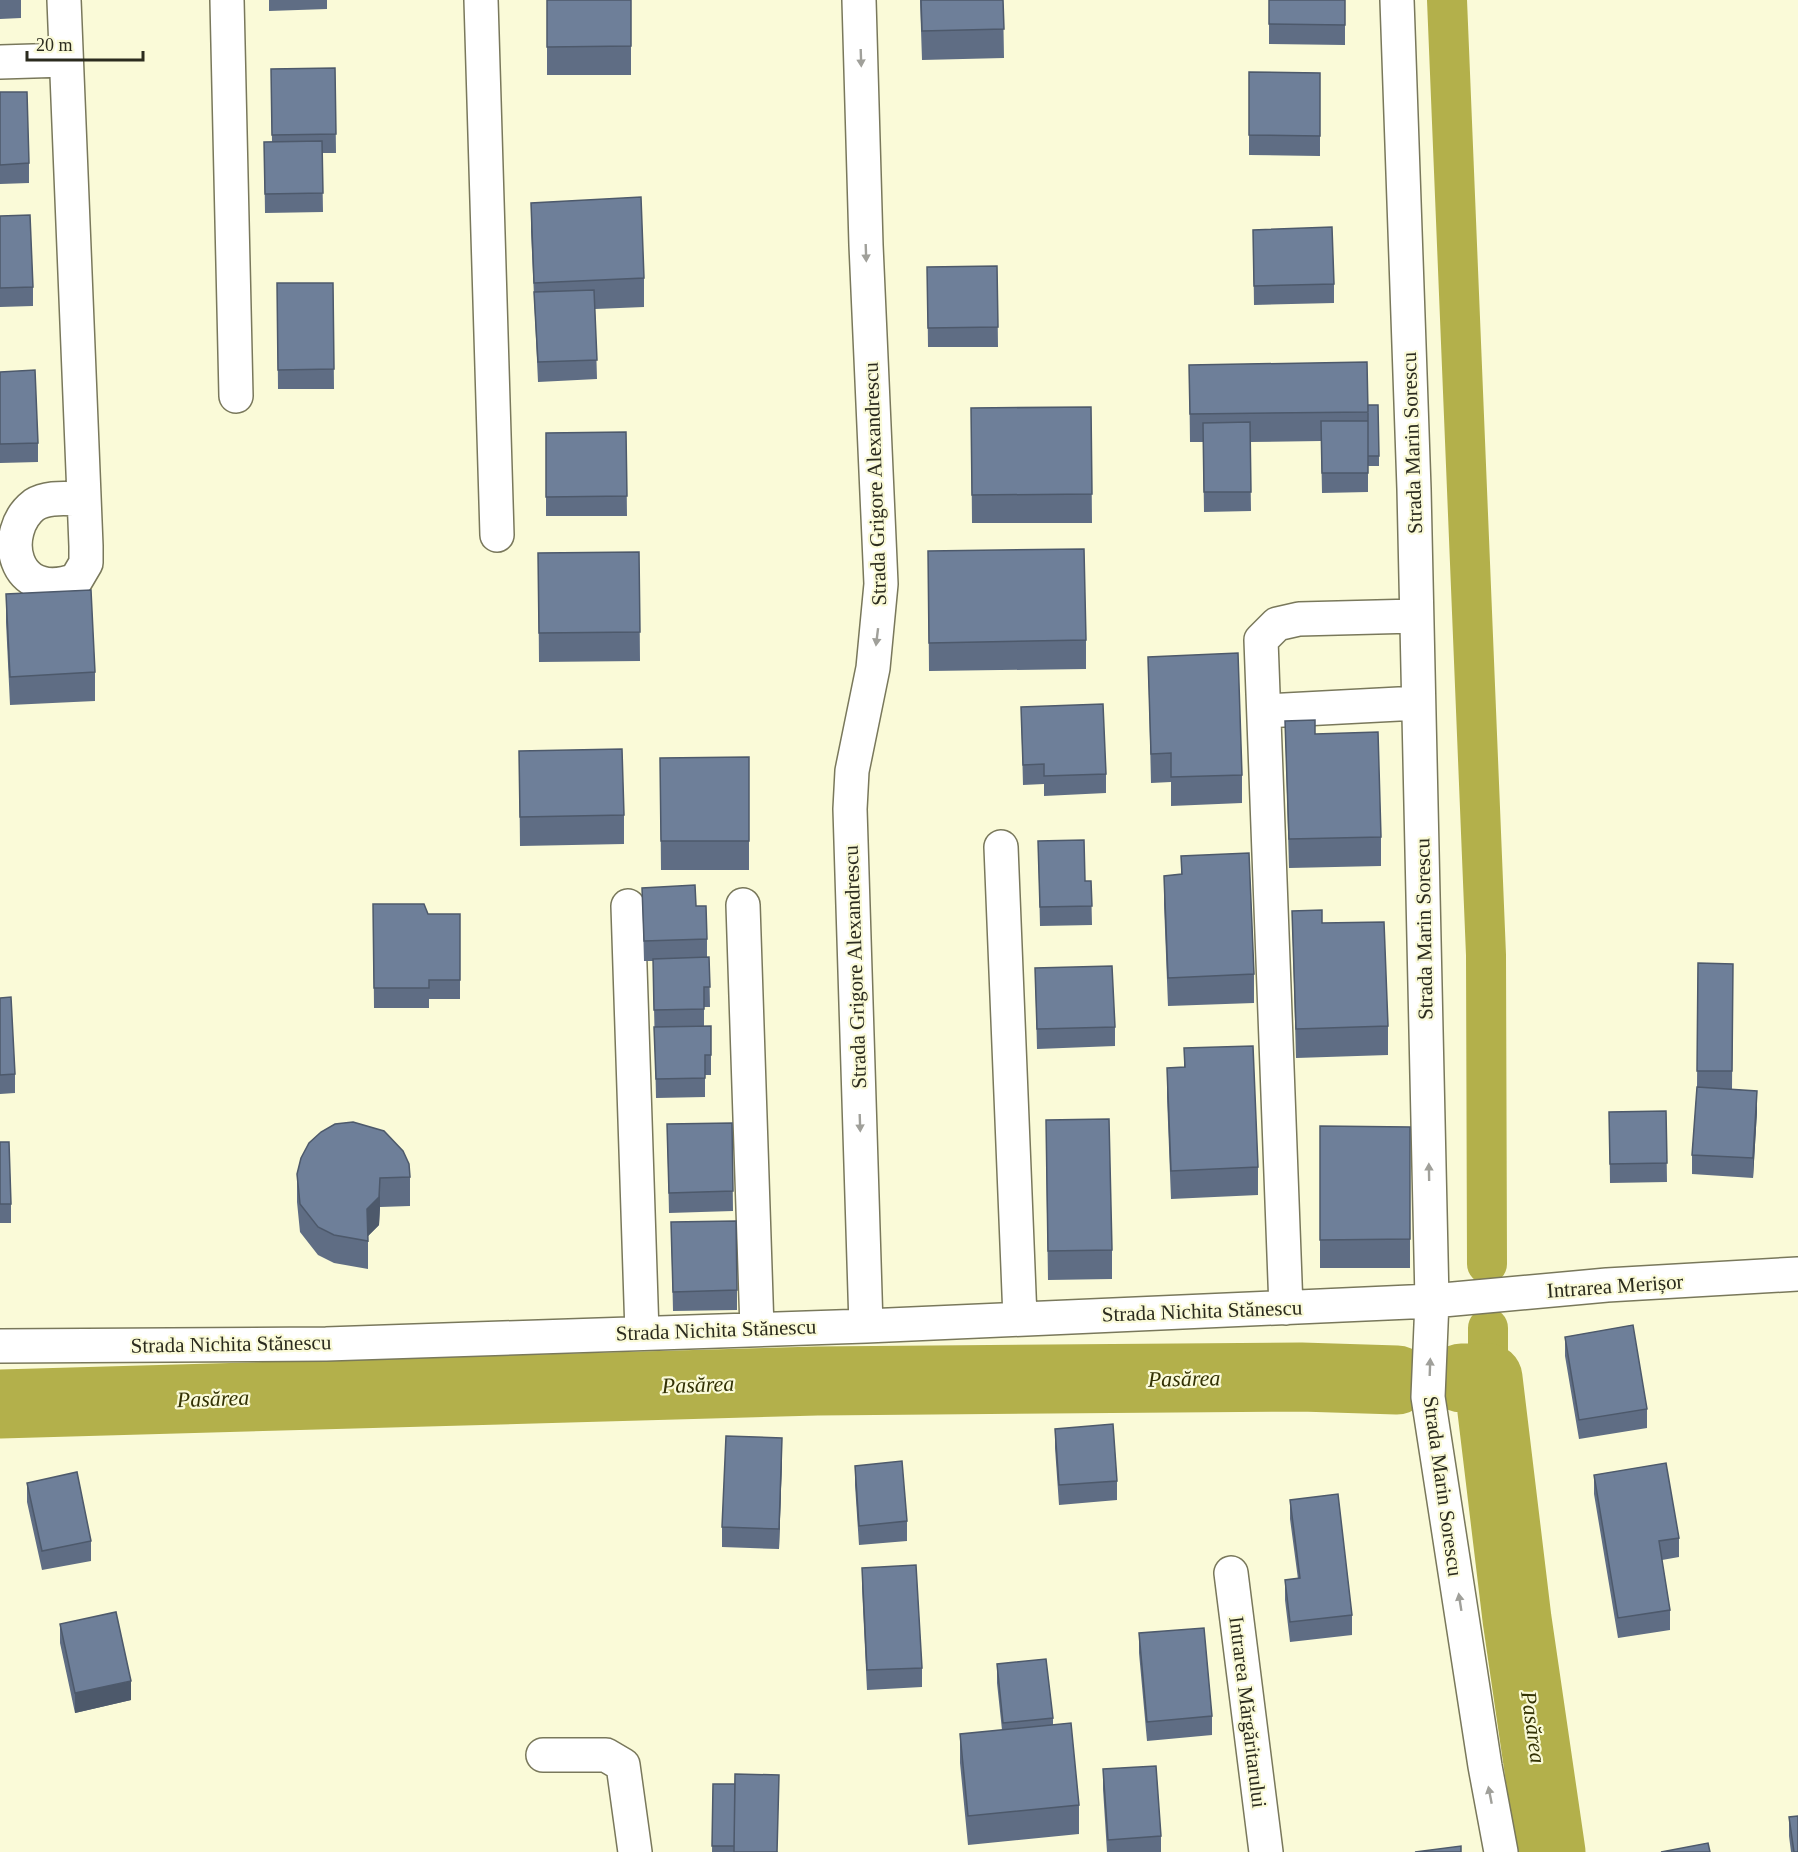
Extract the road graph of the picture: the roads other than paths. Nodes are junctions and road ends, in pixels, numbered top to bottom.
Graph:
1 (64, 0) edge
2 (226, 0) edge
3 (481, 0) edge
4 (859, 0) edge
5 (1396, 0) edge
6 (66, 60) junction
7 (0, 62) edge
8 (236, 396) dead end
9 (84, 499) dead end
10 (497, 535) dead end
11 (1416, 616) junction
12 (1418, 704) junction
13 (1264, 711) junction
14 (1001, 847) dead end
15 (743, 905) dead end
16 (628, 906) dead end
17 (1798, 1274) edge
18 (1432, 1301) junction
19 (1286, 1308) junction
20 (1020, 1318) junction
21 (866, 1326) junction
22 (757, 1329) junction
23 (642, 1333) junction
24 (0, 1346) edge
25 (1231, 1573) dead end
26 (543, 1755) dead end
27 (635, 1852) edge
28 (1266, 1852) edge
29 (1501, 1852) edge

1 - 6 street
2 - 8 street
3 - 10 street
4 -> 21 street, Strada Grigore Alexandrescu
5 - 11 street, Strada Marin Sorescu
6 - 7 street
6 - 9 street
11 - 12 street, Strada Marin Sorescu
11 - 13 street
12 - 13 street
18 -> 12 street, Strada Marin Sorescu
13 - 19 street
14 - 20 street
15 - 22 street
16 - 23 street
17 - 18 street, Intrarea Merișor
18 - 19 street, Strada Nichita Stănescu
29 -> 18 street, Strada Marin Sorescu
19 - 20 street, Strada Nichita Stănescu
20 - 21 street, Strada Nichita Stănescu
21 - 22 street, Strada Nichita Stănescu
22 - 23 street, Strada Nichita Stănescu
23 - 24 street, Strada Nichita Stănescu
25 - 28 street, Intrarea Mărgăritarului
26 - 27 street

